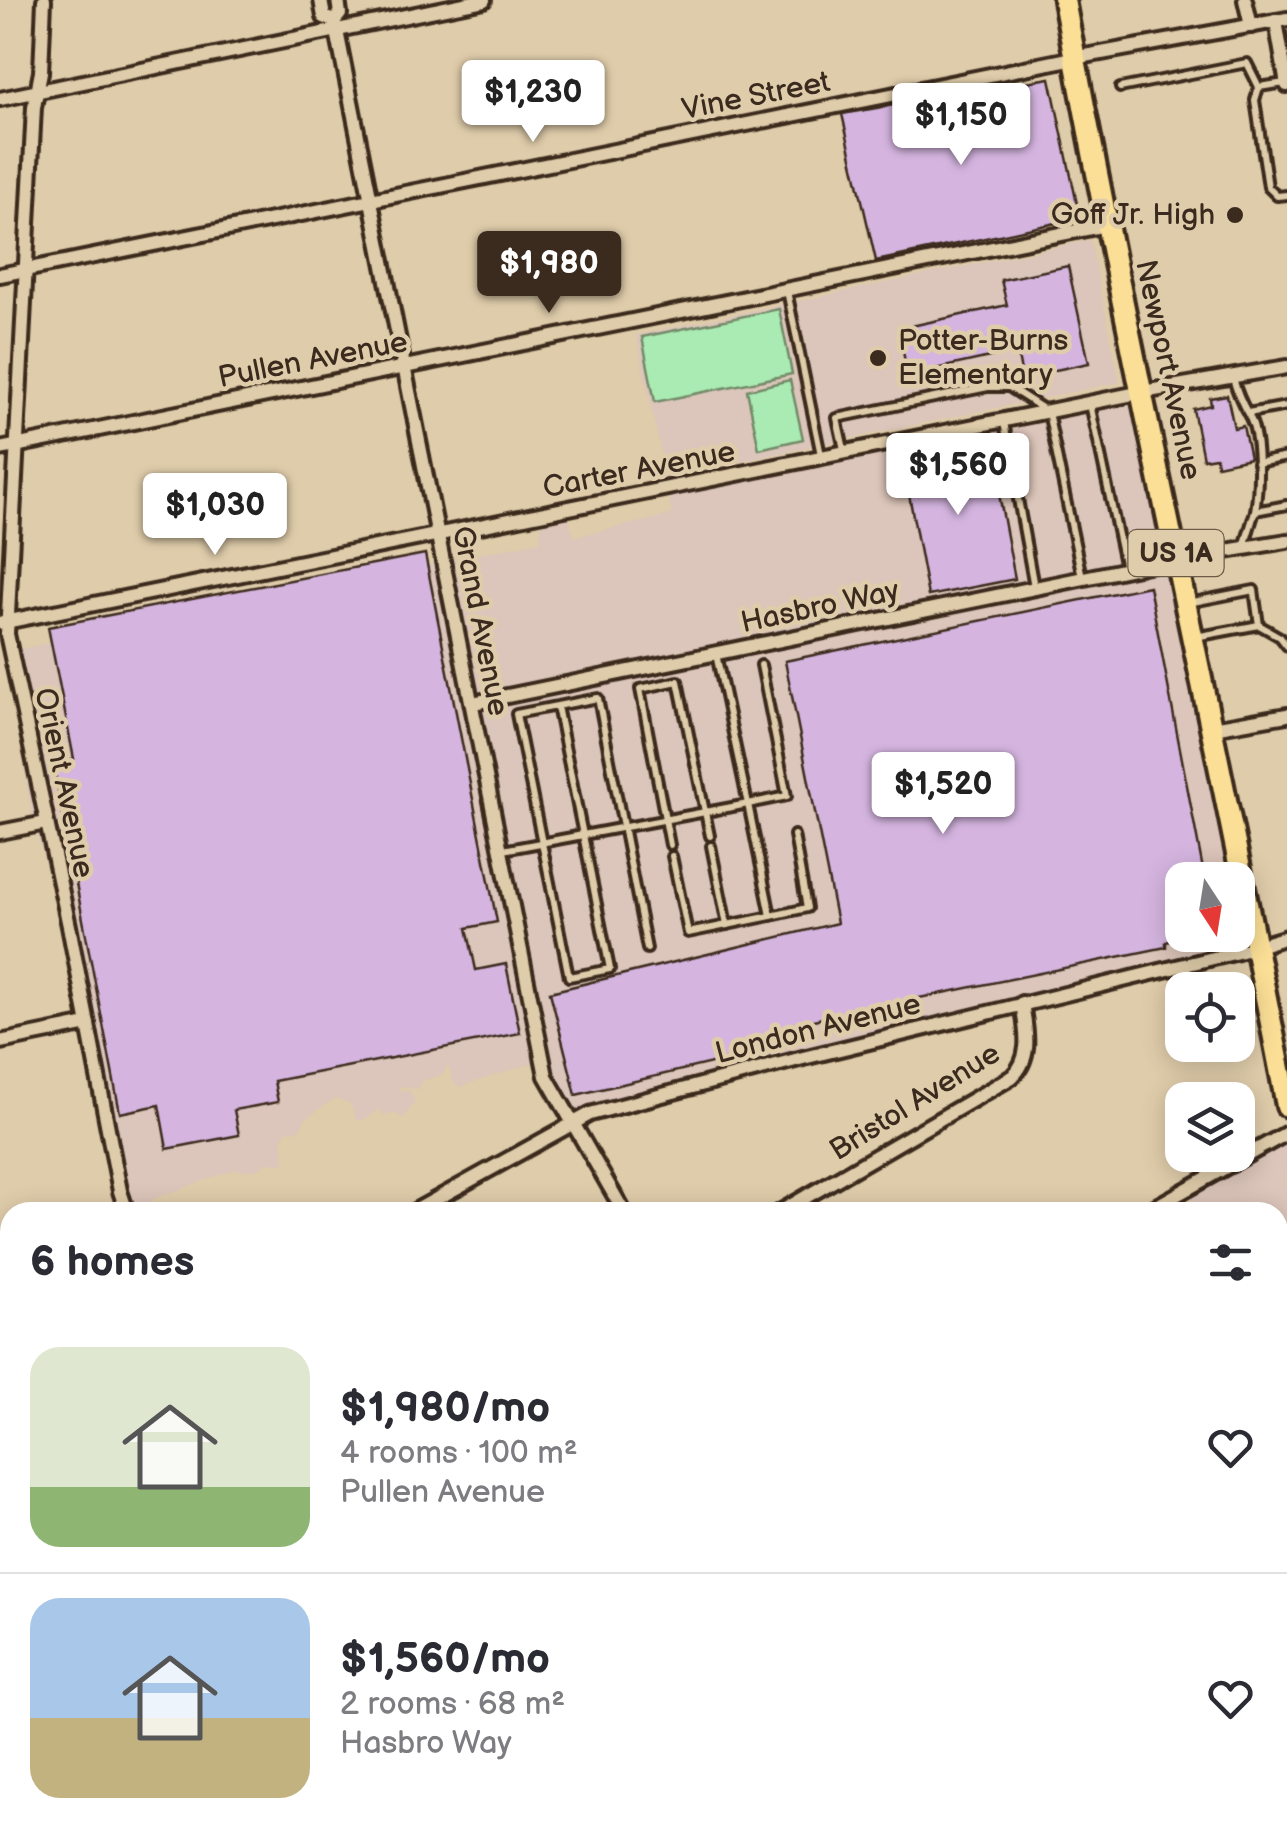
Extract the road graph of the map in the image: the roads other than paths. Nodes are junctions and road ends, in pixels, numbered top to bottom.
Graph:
1 (44, 0) edge
2 (321, 0) edge
3 (338, 0) edge
4 (484, 0) edge
5 (1064, 0) edge
6 (1246, 0) edge
7 (1281, 20) edge
8 (335, 26) junction
9 (1251, 26) junction
10 (1074, 58) junction
11 (1287, 84) edge
12 (1258, 87) junction
13 (1120, 88) dead end
14 (37, 92) junction
15 (0, 99) edge
16 (1287, 195) edge
17 (371, 200) junction
18 (1106, 225) junction
19 (26, 270) junction
20 (0, 276) edge
21 (786, 290) junction
22 (406, 366) junction
23 (1287, 367) edge
24 (1232, 377) junction
25 (1142, 392) junction
26 (1090, 403) junction
27 (1287, 406) edge
28 (1048, 412) junction
29 (1248, 413) junction
30 (1004, 422) junction
31 (17, 446) junction
32 (0, 449) edge
33 (846, 454) junction
34 (1287, 457) edge
35 (822, 459) junction
36 (1257, 463) junction
37 (1287, 505) edge
38 (1255, 511) junction
39 (438, 534) junction
40 (1287, 541) edge
41 (1244, 548) junction
42 (1177, 559) junction
43 (1125, 570) junction
44 (1082, 578) junction
45 (1034, 588) junction
46 (1186, 603) junction
47 (4, 622) edge
48 (1260, 626) junction
49 (1194, 638) junction
50 (1287, 646) edge
51 (716, 653) junction
52 (761, 665) dead end
53 (473, 703) junction
54 (557, 706) junction
55 (1287, 715) edge
56 (1214, 728) junction
57 (748, 804) junction
58 (705, 813) junction
59 (664, 821) junction
60 (46, 823) junction
61 (624, 829) junction
62 (0, 832) edge
63 (582, 836) junction
64 (710, 836) dead end
65 (794, 836) dead end
66 (542, 843) junction
67 (670, 846) dead end
68 (711, 846) dead end
69 (501, 850) junction
70 (672, 856) dead end
71 (771, 916) junction
72 (727, 925) junction
73 (1287, 937) edge
74 (1256, 946) junction
75 (647, 948) dead end
76 (1022, 1004) junction
77 (88, 1024) junction
78 (0, 1042) edge
79 (1286, 1093) edge
80 (573, 1122) junction
81 (1287, 1133) edge
82 (120, 1202) edge
83 (431, 1202) edge
84 (618, 1202) edge
85 (797, 1202) edge
86 (1164, 1202) edge

1 - 14 street, Orient Avenue
2 - 8 street, Grand Avenue
3 - 8 street, Grand Avenue
4 - 8 street
5 - 10 main road, Newport Avenue / US 1A
6 - 9 street
7 - 9 street, Vine Street
7 - 11 street
8 - 14 street
8 - 17 street, Grand Avenue
9 - 10 street, Vine Street
10 - 17 street, Vine Street
10 - 18 main road, Newport Avenue / US 1A
11 - 12 lane
12 - 13 lane
12 - 16 lane
14 - 15 street
14 - 19 street, Orient Avenue
17 - 19 street, Vine Street
17 - 22 street, Grand Avenue
18 - 21 street, Pullen Avenue
18 - 25 main road, Newport Avenue / US 1A
19 - 20 street, Vine Street
19 - 31 street, Orient Avenue
21 - 22 street, Pullen Avenue
21 - 35 lane
22 - 31 street, Pullen Avenue
22 - 39 street, Grand Avenue
23 - 24 street, Carter Avenue
24 - 25 street, Carter Avenue
24 - 29 lane
25 - 26 street, Carter Avenue
25 - 42 main road, Newport Avenue / US 1A
26 - 28 street, Carter Avenue
26 - 43 lane
27 - 29 lane
28 - 30 street, Carter Avenue
28 - 33 lane
28 - 44 lane
29 - 36 lane
30 - 33 street, Carter Avenue
30 - 45 lane
31 - 32 street, Pullen Avenue
31 - 47 street, Orient Avenue
33 - 35 street, Carter Avenue
34 - 36 lane
35 - 39 street, Carter Avenue
36 - 38 lane
37 - 38 lane
38 - 41 lane
39 - 47 street, Carter Avenue
39 - 53 street, Grand Avenue
40 - 41 street, Hasbro Way
41 - 42 street, Hasbro Way
42 - 43 street, Hasbro Way
42 - 46 main road, Newport Avenue / US 1A
43 - 44 street, Hasbro Way
44 - 45 street, Hasbro Way
45 - 51 street, Hasbro Way
46 - 48 lane
46 - 49 main road, Newport Avenue / US 1A
47 - 60 street, Orient Avenue
48 - 49 lane
48 - 50 lane
49 - 56 main road, Newport Avenue / US 1A
51 - 53 street, Hasbro Way
51 - 57 lane
52 - 57 lane
53 - 69 street, Grand Avenue
54 - 61 lane
54 - 63 lane
54 - 66 lane
55 - 56 street
56 - 74 main road, Newport Avenue / US 1A
57 - 58 lane
57 - 71 lane
58 - 59 lane
58 - 59 lane
58 - 64 lane
59 - 61 lane
59 - 67 lane
60 - 62 street
60 - 77 street, Orient Avenue
61 - 63 lane
61 - 75 lane
63 - 66 lane
63 - 66 lane
65 - 71 lane
66 - 69 lane
68 - 72 lane
69 - 80 street, Grand Avenue
70 - 72 lane
71 - 72 lane
73 - 74 street, London Avenue
74 - 76 street, London Avenue
74 - 79 main road, Newport Avenue / US 1A
76 - 80 street, London Avenue
76 - 85 street, Bristol Avenue
77 - 78 street
77 - 82 street, Orient Avenue
80 - 83 street, London Avenue
80 - 84 street, Grand Avenue
81 - 86 street

